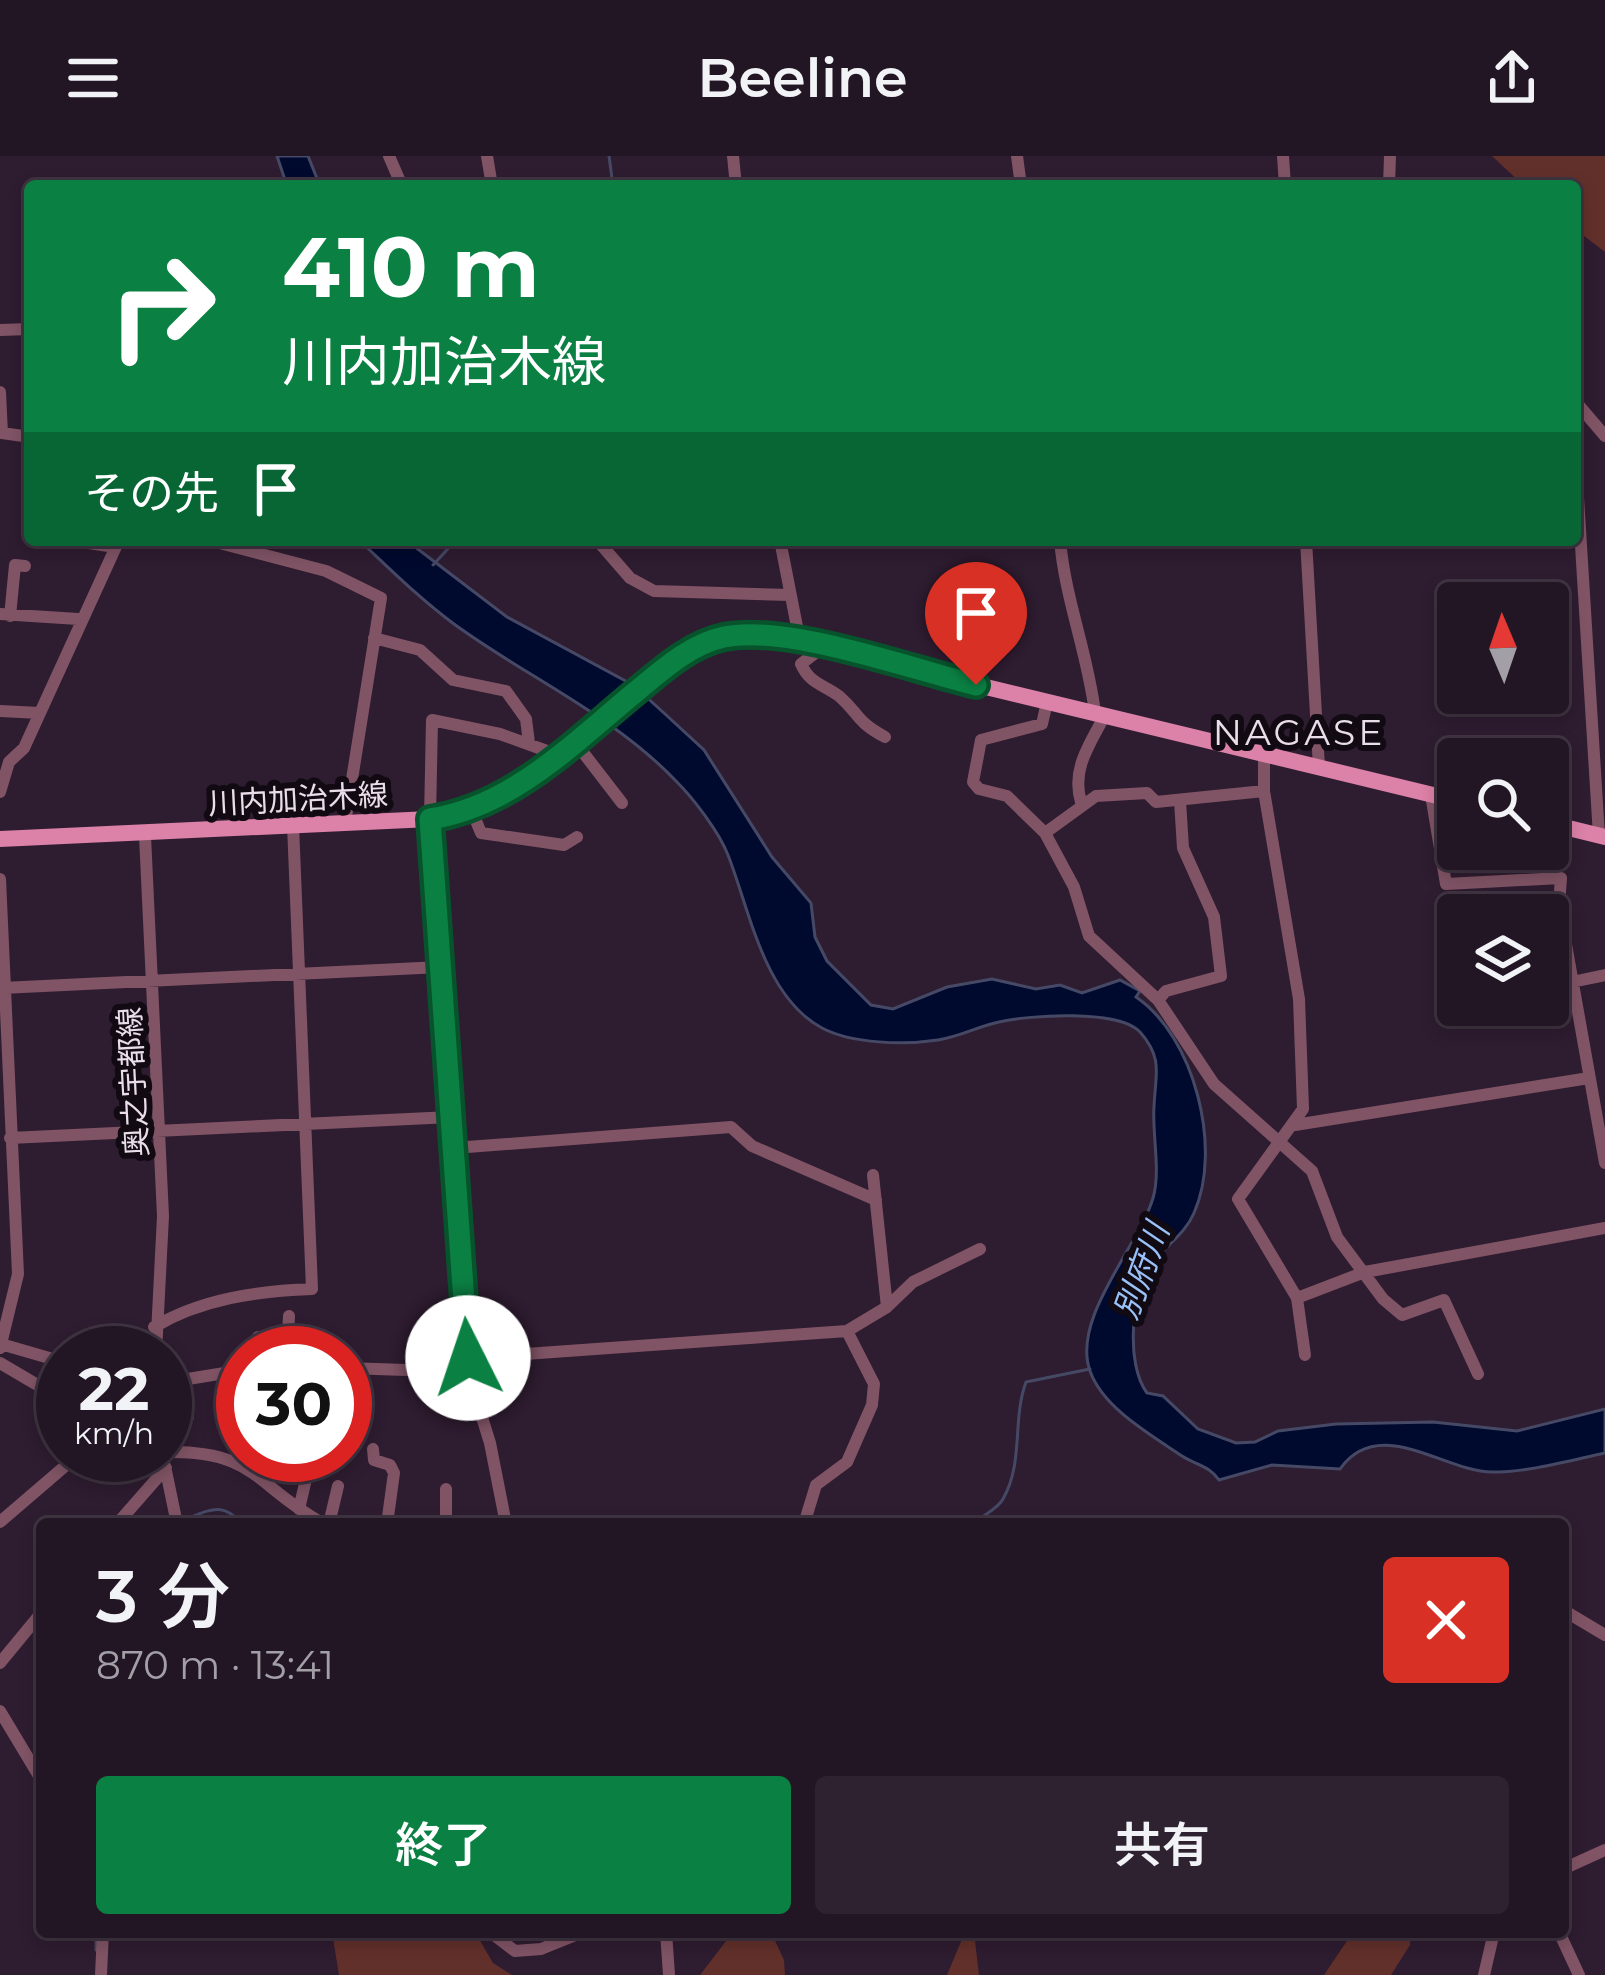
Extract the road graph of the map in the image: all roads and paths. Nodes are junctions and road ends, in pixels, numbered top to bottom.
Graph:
1 (0, 392) edge
2 (1581, 407) edge
3 (24, 435) edge
4 (1605, 436) edge
5 (1581, 535) edge
6 (116, 546) edge
7 (230, 546) edge
8 (602, 546) edge
9 (781, 546) edge
10 (1060, 546) edge
11 (1306, 546) edge
12 (25, 566) dead end
13 (790, 595) junction
14 (5, 615) edge
15 (78, 619) junction
16 (374, 638) junction
17 (800, 641) junction
18 (823, 647) junction
19 (1047, 702) junction
20 (0, 711) edge
21 (40, 712) junction
22 (1100, 714) junction
23 (885, 737) dead end
24 (574, 742) junction
25 (529, 743) junction
26 (1264, 754) junction
27 (558, 755) junction
28 (1319, 767) junction
29 (1264, 791) junction
30 (0, 792) edge
31 (1431, 795) junction
32 (1437, 796) edge
33 (1180, 801) junction
34 (1081, 802) junction
35 (622, 803) dead end
36 (472, 811) junction
37 (430, 819) junction
38 (345, 823) junction
39 (293, 825) junction
40 (1569, 828) edge
41 (1045, 833) junction
42 (145, 836) junction
43 (1602, 836) edge
44 (577, 837) dead end
45 (0, 839) edge
46 (0, 879) edge
47 (441, 967) junction
48 (1605, 975) edge
49 (300, 976) junction
50 (152, 982) junction
51 (1572, 982) junction
52 (2, 988) edge
53 (1158, 1000) junction
54 (1589, 1078) junction
55 (452, 1117) junction
56 (1295, 1125) junction
57 (305, 1126) junction
58 (159, 1134) junction
59 (10, 1138) junction
60 (1280, 1141) junction
61 (454, 1148) junction
62 (1605, 1163) edge
63 (873, 1175) dead end
64 (876, 1200) junction
65 (1605, 1228) edge
66 (980, 1249) dead end
67 (1365, 1272) junction
68 (1297, 1298) junction
69 (887, 1307) junction
70 (289, 1316) dead end
71 (154, 1326) edge
72 (156, 1326) edge
73 (288, 1326) edge
74 (847, 1330) junction
75 (0, 1346) edge
76 (36, 1355) edge
77 (1305, 1355) dead end
78 (0, 1363) edge
79 (468, 1365) junction
80 (372, 1367) edge
81 (1478, 1374) dead end
82 (36, 1384) edge
83 (373, 1449) dead end
84 (47, 1482) edge
85 (147, 1482) edge
86 (169, 1482) edge
87 (269, 1482) edge
88 (305, 1482) edge
89 (338, 1486) dead end
90 (446, 1489) dead end
91 (299, 1509) junction
92 (121, 1518) edge
93 (176, 1518) edge
94 (316, 1518) edge
95 (329, 1518) edge
96 (388, 1518) edge
97 (446, 1518) edge
98 (505, 1518) edge
99 (806, 1518) edge
100 (0, 1522) edge
101 (1569, 1614) edge
102 (36, 1619) edge
103 (1605, 1635) edge
104 (0, 1663) edge
105 (0, 1711) edge
106 (36, 1771) edge
107 (1605, 1850) edge
108 (1569, 1865) edge
109 (103, 1938) edge
110 (498, 1938) edge
111 (568, 1938) edge
112 (666, 1938) edge
113 (1493, 1938) edge
114 (1562, 1938) edge
115 (101, 1975) edge
116 (669, 1975) edge
117 (1484, 1975) edge
118 (1579, 1975) edge

1 - 3 street
2 - 4 street
5 - 43 street
6 - 15 street
7 - 16 street
8 - 13 street
9 - 13 street
10 - 22 street
11 - 28 street
12 - 14 street
13 - 17 street
14 - 15 street
15 - 21 street
16 - 25 street
16 - 38 street
17 - 18 main road, 川内加治木線
17 - 24 main road, 川内加治木線
18 - 19 main road, 川内加治木線
18 - 23 street
19 - 22 main road, 川内加治木線
19 - 41 street
20 - 21 street
21 - 30 street
22 - 26 main road, 川内加治木線
22 - 34 street
24 - 27 main road, 川内加治木線
24 - 35 street
25 - 27 street
25 - 37 street
26 - 28 main road, 川内加治木線
26 - 29 street
27 - 36 main road, 川内加治木線
28 - 31 main road, 川内加治木線
29 - 33 street
29 - 56 street
31 - 32 main road, 川内加治木線
31 - 51 street
33 - 34 street
33 - 53 street
34 - 41 street
36 - 37 main road, 川内加治木線
36 - 44 street
37 - 38 main road, 川内加治木線
37 - 47 street
38 - 39 main road, 川内加治木線
39 - 42 main road, 川内加治木線
39 - 49 street
40 - 43 main road
41 - 53 street
42 - 45 main road, 川内加治木線
42 - 50 street, 奥之宇都線
46 - 52 street
47 - 49 street
47 - 55 street
48 - 51 street
49 - 50 street
49 - 57 street
50 - 52 street
50 - 58 street, 奥之宇都線
51 - 54 street
52 - 59 street
53 - 60 street
54 - 56 street
54 - 62 street
55 - 57 street
55 - 61 street
56 - 60 street
57 - 58 street
57 - 72 street
58 - 59 street
58 - 71 street, 奥之宇都線
59 - 75 street
60 - 67 street
60 - 68 street
61 - 64 street
61 - 79 street
63 - 64 street
64 - 69 street
65 - 67 street
66 - 69 street
67 - 68 street
67 - 81 street
68 - 77 street
69 - 74 street
70 - 73 street
74 - 79 street
74 - 99 street
75 - 76 street
78 - 82 street
79 - 80 street
79 - 98 street
83 - 96 street
84 - 100 street
85 - 92 street
86 - 93 street
87 - 91 street
88 - 91 street
89 - 95 street
90 - 97 street
91 - 94 street
101 - 103 street
102 - 104 street
105 - 106 street
107 - 108 street
109 - 115 street
110 - 111 street
112 - 116 street
113 - 117 street
114 - 118 street

